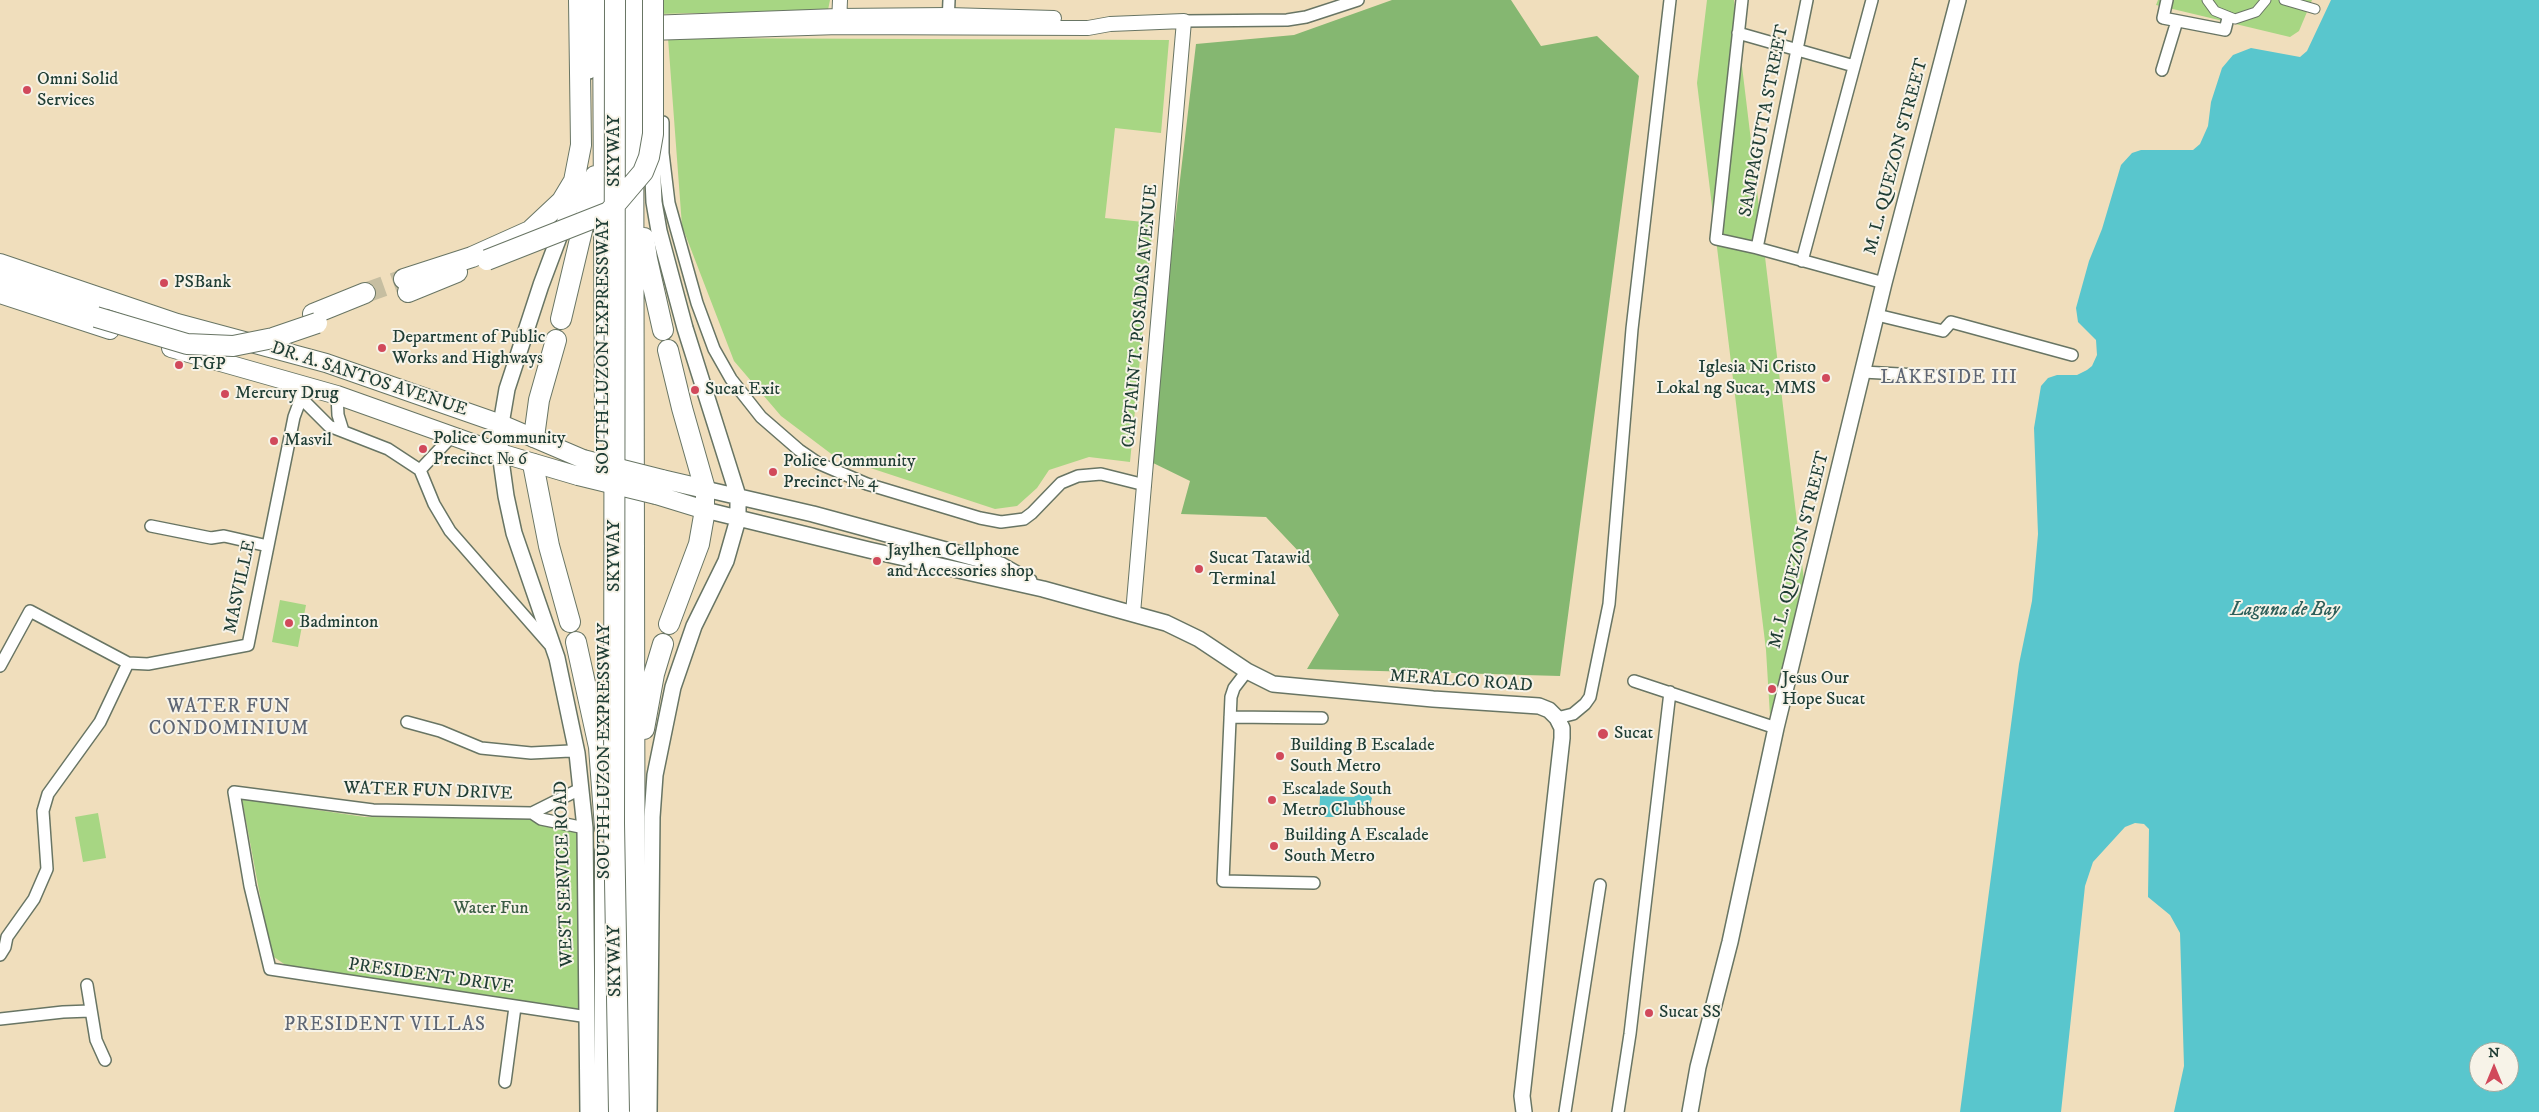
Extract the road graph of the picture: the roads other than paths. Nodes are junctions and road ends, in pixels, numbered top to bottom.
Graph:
1 (579, 0) edge
2 (590, 0) edge
3 (603, 0) edge
4 (615, 0) edge
5 (627, 0) edge
6 (633, 0) edge
7 (647, 0) edge
8 (653, 0) edge
9 (840, 0) edge
10 (949, 0) edge
11 (1358, 0) edge
12 (1670, 0) edge
13 (1742, 0) edge
14 (1807, 0) edge
15 (1872, 0) edge
16 (1958, 0) edge
17 (2168, 0) edge
18 (2207, 0) edge
19 (2266, 0) edge
20 (2284, 0) edge
21 (2315, 9) dead end
22 (2228, 18) junction
23 (839, 21) junction
24 (948, 21) junction
25 (1181, 21) junction
26 (2176, 21) junction
27 (655, 28) junction
28 (1738, 33) junction
29 (1798, 50) junction
30 (1854, 66) junction
31 (2162, 70) dead end
32 (603, 87) junction
33 (634, 146) junction
34 (1757, 248) junction
35 (1802, 261) junction
36 (0, 263) edge
37 (0, 276) edge
38 (1884, 283) junction
39 (0, 284) edge
40 (0, 294) edge
41 (367, 299) tunnel mouth
42 (96, 313) junction
43 (1876, 315) junction
44 (561, 319) dead end
45 (663, 330) dead end
46 (556, 340) dead end
47 (668, 350) dead end
48 (2072, 355) dead end
49 (1862, 372) junction
50 (1936, 376) dead end
51 (300, 391) junction
52 (337, 395) junction
53 (464, 411) junction
54 (501, 424) junction
55 (343, 431) junction
56 (453, 435) junction
57 (534, 437) junction
58 (500, 453) junction
59 (533, 464) junction
60 (420, 470) junction
61 (1141, 484) junction
62 (659, 487) junction
63 (705, 489) junction
64 (738, 496) junction
65 (705, 510) junction
66 (738, 518) junction
67 (151, 526) dead end
68 (268, 546) junction
69 (1043, 588) junction
70 (1131, 613) junction
71 (570, 622) dead end
72 (669, 624) dead end
73 (576, 642) dead end
74 (663, 644) dead end
75 (557, 658) junction
76 (128, 663) junction
77 (0, 666) edge
78 (1247, 671) junction
79 (1634, 681) dead end
80 (1670, 692) junction
81 (1230, 717) junction
82 (1322, 718) dead end
83 (1557, 718) junction
84 (407, 722) dead end
85 (1776, 728) junction
86 (578, 753) junction
87 (582, 788) junction
88 (532, 813) junction
89 (635, 823) junction
90 (595, 828) junction
91 (1314, 883) dead end
92 (1600, 885) dead end
93 (4, 936) edge
94 (2, 953) edge
95 (270, 969) joint
96 (87, 986) dead end
97 (515, 1007) junction
98 (90, 1012) junction
99 (588, 1017) junction
100 (0, 1019) edge
101 (105, 1060) dead end
102 (505, 1082) dead end
103 (588, 1112) edge
104 (605, 1112) edge
105 (619, 1112) edge
106 (629, 1112) edge
107 (635, 1112) edge
108 (649, 1112) edge
109 (1524, 1112) edge
110 (1565, 1112) edge
111 (1618, 1112) edge
112 (1690, 1112) edge

1 - 8 highway, bridge
2 - 54 main road, WEST SERVICE ROAD
3 - 32 highway, SOUTH LUZON EXPRESSWAY
4 - 105 highway, SKYWAY, bridge
5 - 106 highway, SKYWAY, bridge
6 - 33 highway, SOUTH LUZON EXPRESSWAY
7 - 27 main road
9 - 23 street
10 - 24 street
11 - 25 street
12 - 83 street
13 - 28 street
14 - 29 street, SAMPAGUITA STREET
15 - 30 street
16 - 38 main road, M. L. QUEZON STREET
17 - 26 street
18 - 22 street
19 - 22 street
20 - 21 street
22 - 26 street
23 - 24 street
23 - 27 street
24 - 25 street
25 - 61 street, CAPTAIN T. POSADAS AVENUE
26 - 31 street
27 - 61 street
27 - 64 main road
28 - 29 street
28 - 34 street
29 - 30 street
29 - 34 street, SAMPAGUITA STREET
30 - 35 street
32 - 44 highway
32 - 90 highway, SOUTH LUZON EXPRESSWAY
33 - 45 highway
33 - 89 highway, SOUTH LUZON EXPRESSWAY
34 - 35 street
35 - 38 street
36 - 53 main road, DR. A. SANTOS AVENUE
37 - 42 highway
38 - 43 main road, M. L. QUEZON STREET
39 - 42 highway
40 - 51 main road, DR. A. SANTOS AVENUE
41 - 42 highway, bridge
43 - 48 street
43 - 49 main road, M. L. QUEZON STREET
46 - 57 highway
47 - 63 highway
49 - 50 street
49 - 85 main road, M. L. QUEZON STREET
51 - 52 main road, DR. A. SANTOS AVENUE
51 - 55 street
51 - 68 street, MASVILLE
52 - 55 street
52 - 56 main road, DR. A. SANTOS AVENUE
53 - 54 main road, DR. A. SANTOS AVENUE
53 - 56 main road
54 - 57 main road, DR. A. SANTOS AVENUE
54 - 58 main road, WEST SERVICE ROAD
55 - 60 street
56 - 58 main road, DR. A. SANTOS AVENUE
56 - 60 street
57 - 59 main road
57 - 62 main road, DR. A. SANTOS AVENUE, bridge
58 - 59 main road, DR. A. SANTOS AVENUE
58 - 75 main road, WEST SERVICE ROAD
59 - 62 main road, DR. A. SANTOS AVENUE, bridge
59 - 71 highway
60 - 75 street
61 - 70 street, CAPTAIN T. POSADAS AVENUE
62 - 63 main road, DR. A. SANTOS AVENUE
62 - 65 main road, DR. A. SANTOS AVENUE
63 - 64 main road, DR. A. SANTOS AVENUE
63 - 65 main road
64 - 66 main road
64 - 69 main road, MERALCO ROAD
65 - 66 main road, DR. A. SANTOS AVENUE
65 - 72 highway
66 - 69 main road, MERALCO ROAD
66 - 108 main road
67 - 68 street
68 - 76 street, MASVILLE
69 - 70 main road, MERALCO ROAD
70 - 78 main road, MERALCO ROAD
73 - 90 highway
74 - 89 highway
75 - 86 main road, WEST SERVICE ROAD
76 - 77 street, MASVILLE
76 - 93 street
78 - 81 street
78 - 83 main road, MERALCO ROAD
79 - 80 street
80 - 85 street
80 - 111 street
81 - 82 street
81 - 91 street
83 - 109 main road
84 - 86 street
85 - 112 main road, M. L. QUEZON STREET
86 - 87 main road, WEST SERVICE ROAD
87 - 88 street, WATER FUN DRIVE
87 - 90 main road, WEST SERVICE ROAD
88 - 90 street, WATER FUN DRIVE
88 - 95 street, WATER FUN DRIVE
89 - 107 highway, SOUTH LUZON EXPRESSWAY
90 - 99 main road, WEST SERVICE ROAD
90 - 104 highway, SOUTH LUZON EXPRESSWAY
92 - 110 street
93 - 94 street
95 - 97 street, PRESIDENT DRIVE
96 - 98 street
97 - 99 street, PRESIDENT DRIVE
97 - 102 street
98 - 100 street
98 - 101 street
99 - 103 main road, WEST SERVICE ROAD

